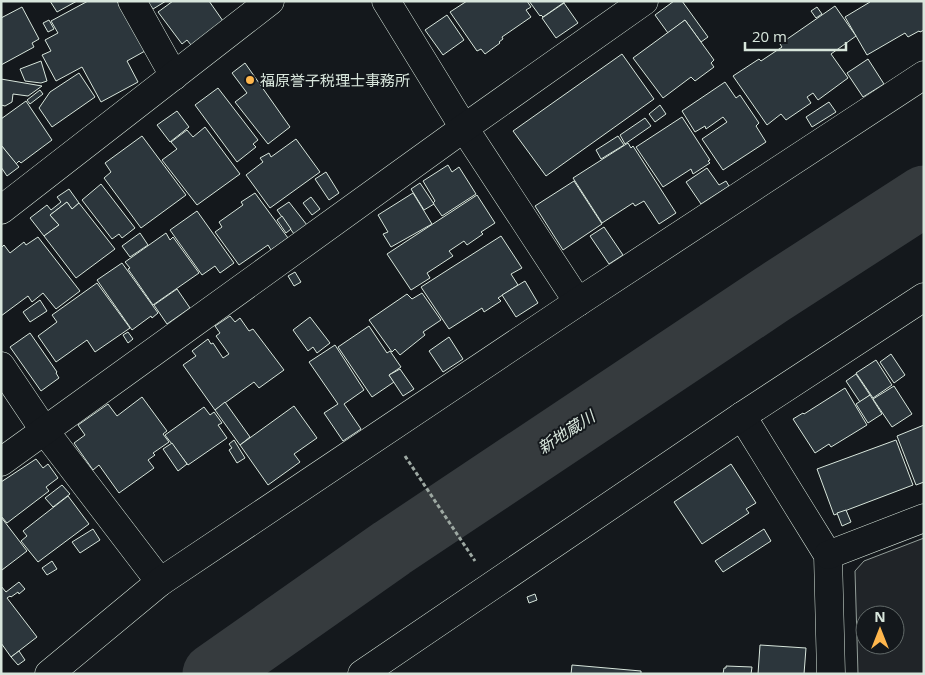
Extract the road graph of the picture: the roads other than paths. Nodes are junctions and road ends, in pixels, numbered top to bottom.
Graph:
1 (132, 1) edge
2 (270, 1) edge
3 (386, 1) edge
4 (644, 1) edge
5 (924, 75) edge
6 (174, 76) junction
7 (464, 128) junction
8 (1, 210) edge
9 (924, 297) edge
10 (578, 302) junction
11 (1, 366) edge
12 (742, 416) junction
13 (44, 430) junction
14 (1, 462) edge
15 (924, 518) edge
16 (828, 554) junction
17 (160, 582) junction
18 (48, 674) edge
19 (362, 674) edge
20 (831, 674) edge

1 - 6 street
2 - 6 street
3 - 7 street
4 - 7 street
5 - 10 street
6 - 8 street
7 - 10 street
7 - 13 street
9 - 12 street
10 - 17 street
11 - 13 street
12 - 16 street
12 - 19 street
13 - 14 street
13 - 17 street
15 - 16 street
16 - 20 street
17 - 18 street

